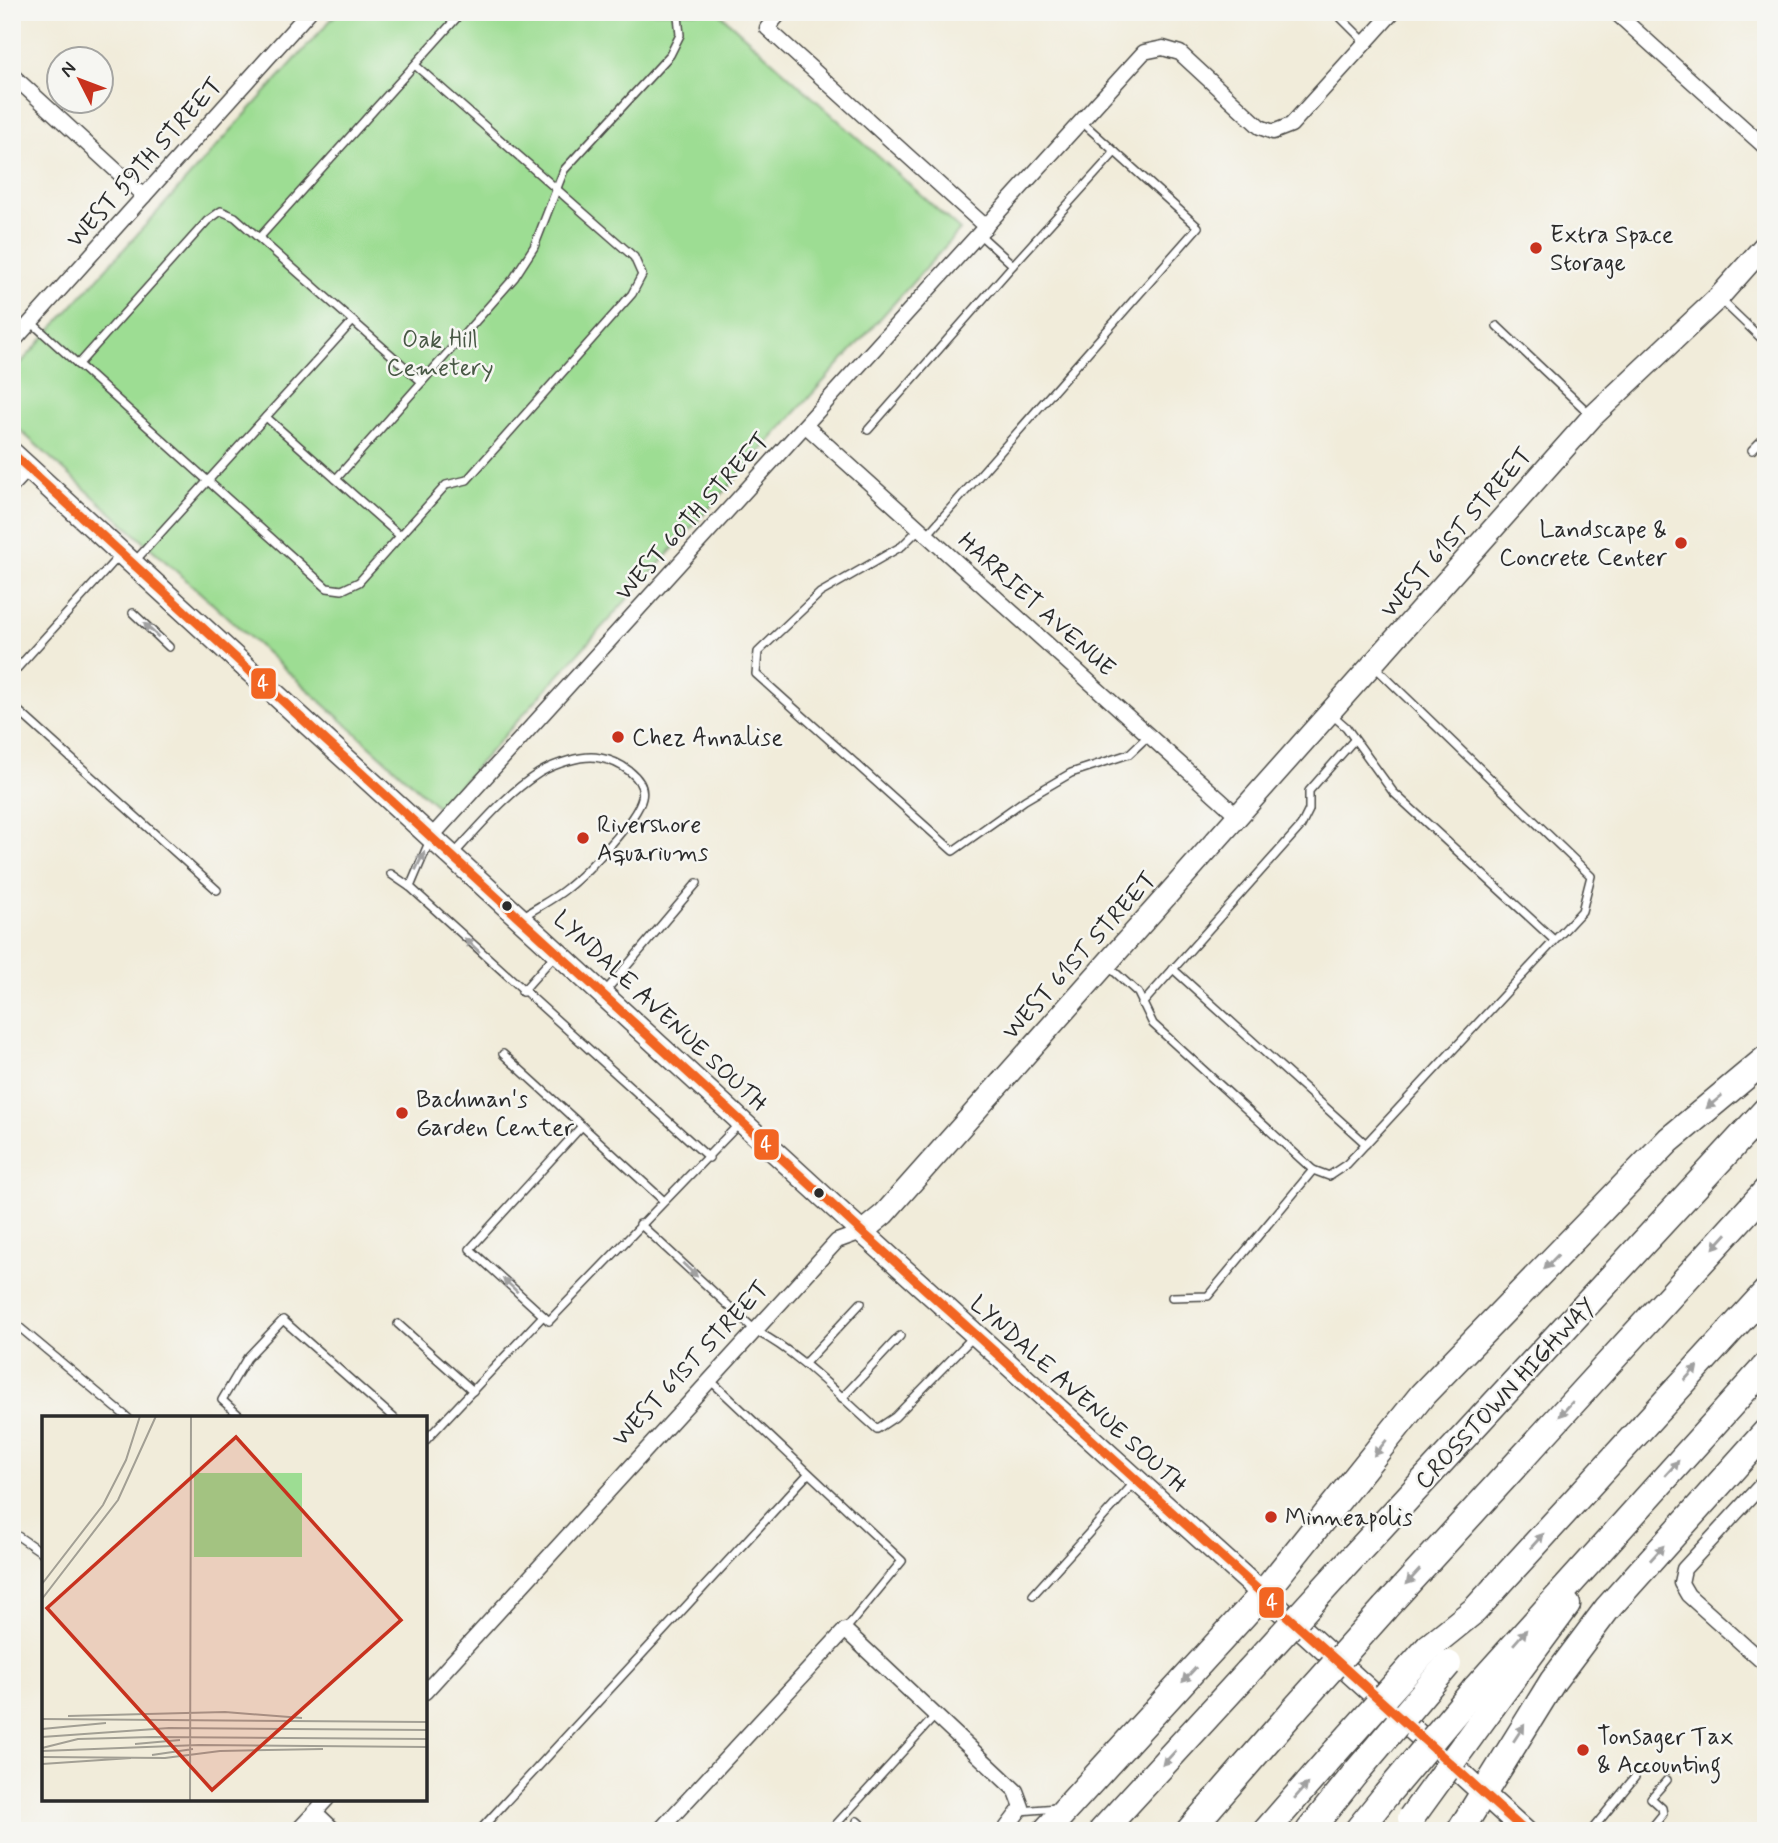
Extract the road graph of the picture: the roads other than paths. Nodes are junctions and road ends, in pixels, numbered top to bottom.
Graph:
1 (309, 12) edge
2 (462, 12) edge
3 (674, 12) edge
4 (781, 12) edge
5 (1335, 12) edge
6 (1393, 12) edge
7 (1615, 12) edge
8 (1366, 43) junction
9 (415, 65) junction
10 (15, 83) edge
11 (1082, 121) junction
12 (1766, 148) edge
13 (1115, 152) junction
14 (555, 190) junction
15 (144, 197) junction
16 (982, 231) junction
17 (259, 238) junction
18 (1766, 244) edge
19 (1013, 265) junction
20 (1718, 298) junction
21 (354, 321) junction
22 (31, 322) junction
23 (1497, 326) dead end
24 (12, 343) edge
25 (1766, 343) edge
26 (78, 365) junction
27 (422, 382) junction
28 (1593, 416) junction
29 (266, 417) junction
30 (806, 426) junction
31 (868, 430) dead end
32 (1766, 436) edge
33 (1752, 450) dead end
34 (12, 453) edge
35 (29, 468) junction
36 (336, 479) junction
37 (207, 482) junction
38 (12, 486) edge
39 (923, 531) junction
40 (400, 536) junction
41 (128, 558) junction
42 (133, 613) dead end
43 (170, 647) dead end
44 (1373, 665) junction
45 (12, 674) edge
46 (12, 705) edge
47 (1330, 713) junction
48 (1149, 735) junction
49 (1354, 740) junction
50 (1238, 816) junction
51 (432, 836) junction
52 (453, 855) junction
53 (391, 874) dead end
54 (697, 883) dead end
55 (410, 887) junction
56 (217, 890) dead end
57 (521, 917) junction
58 (1555, 940) junction
59 (558, 951) junction
60 (1106, 964) junction
61 (1173, 969) junction
62 (522, 992) junction
63 (603, 993) junction
64 (1142, 1004) junction
65 (503, 1054) dead end
66 (1766, 1059) edge
67 (1766, 1110) edge
68 (742, 1122) junction
69 (582, 1126) junction
70 (1366, 1144) junction
71 (709, 1158) junction
72 (1313, 1170) junction
73 (1766, 1191) edge
74 (664, 1201) junction
75 (640, 1224) junction
76 (862, 1232) junction
77 (1766, 1292) edge
78 (1172, 1297) dead end
79 (861, 1303) dead end
80 (546, 1319) junction
81 (12, 1321) edge
82 (398, 1324) dead end
83 (756, 1331) junction
84 (975, 1335) junction
85 (900, 1336) dead end
86 (805, 1363) junction
87 (1766, 1366) edge
88 (710, 1380) junction
89 (473, 1391) junction
90 (842, 1398) junction
91 (126, 1416) edge
92 (240, 1416) edge
93 (392, 1416) edge
94 (1766, 1433) edge
95 (427, 1439) edge
96 (808, 1474) junction
97 (1766, 1480) edge
98 (1136, 1481) junction
99 (12, 1532) edge
100 (42, 1553) edge
101 (1033, 1595) dead end
102 (1262, 1595) junction
103 (845, 1630) junction
104 (1438, 1655) junction
105 (1766, 1665) edge
106 (427, 1690) edge
107 (1484, 1697) junction
108 (937, 1715) junction
109 (1635, 1777) dead end
110 (1667, 1780) dead end
111 (1482, 1791) junction
112 (325, 1801) edge
113 (1068, 1807) junction
114 (1020, 1809) junction
115 (315, 1812) junction
116 (857, 1821) dead end
117 (1407, 1824) edge
118 (297, 1831) edge
119 (335, 1831) edge
120 (479, 1831) edge
121 (659, 1831) edge
122 (830, 1831) edge
123 (868, 1831) edge
124 (1003, 1831) edge
125 (1046, 1831) edge
126 (1102, 1831) edge
127 (1189, 1831) edge
128 (1266, 1831) edge
129 (1309, 1831) edge
130 (1357, 1831) edge
131 (1460, 1831) edge
132 (1525, 1831) edge
133 (1591, 1831) edge
134 (1649, 1831) edge

1 - 15 street, WEST 59TH STREET
2 - 9 lane
3 - 14 lane
4 - 16 street
5 - 8 lane
6 - 8 street
7 - 12 street
8 - 11 street, WEST 60TH STREET
9 - 14 lane
9 - 17 lane
10 - 15 street
11 - 13 lane
11 - 16 street, WEST 60TH STREET
13 - 19 lane
13 - 39 lane
14 - 27 lane
14 - 40 lane
15 - 22 street, WEST 59TH STREET
16 - 19 lane
16 - 30 street, WEST 60TH STREET
17 - 21 lane
17 - 26 lane
18 - 20 main road, WEST 61ST STREET
19 - 31 lane
20 - 25 lane
20 - 28 main road, WEST 61ST STREET
21 - 27 lane
21 - 29 lane
22 - 24 street, WEST 59TH STREET
22 - 26 lane
23 - 28 lane
26 - 37 lane
27 - 36 lane
28 - 44 main road, WEST 61ST STREET
29 - 36 lane
29 - 37 lane
30 - 39 street, HARRIET AVENUE
30 - 51 street, WEST 60TH STREET
32 - 33 lane
34 - 35 main road, LYNDALE AVENUE SOUTH
35 - 38 street
35 - 41 main road, LYNDALE AVENUE SOUTH
36 - 40 lane
37 - 40 lane
37 - 41 lane
39 - 48 street, HARRIET AVENUE
39 - 48 lane
41 - 45 lane
41 - 51 main road, LYNDALE AVENUE SOUTH
43 -> 42 lane
44 - 47 main road, WEST 61ST STREET
44 - 58 lane
46 - 56 lane
47 - 49 lane
47 - 50 main road, WEST 61ST STREET
48 - 50 street, HARRIET AVENUE
49 - 58 lane
49 - 61 lane
50 - 60 main road, WEST 61ST STREET
51 - 52 main road, LYNDALE AVENUE SOUTH
55 -> 51 lane
52 - 57 main road, LYNDALE AVENUE SOUTH
52 - 57 lane
53 - 55 lane
54 - 63 lane
62 -> 55 lane
57 - 59 main road, LYNDALE AVENUE SOUTH
58 - 70 lane
59 - 62 lane
59 - 63 main road, LYNDALE AVENUE SOUTH
60 - 64 lane
60 - 76 main road, WEST 61ST STREET
61 - 64 lane
61 - 70 lane
62 - 71 lane
63 - 68 main road, LYNDALE AVENUE SOUTH
64 - 72 lane
65 - 69 lane
66 -> 102 highway
67 -> 126 highway, CROSSTOWN HIGHWAY, bridge
68 - 71 lane
68 - 76 main road, LYNDALE AVENUE SOUTH
69 - 74 lane
80 -> 69 lane
70 - 72 lane
71 - 74 lane
72 - 78 lane
73 -> 127 highway, bridge
74 - 75 lane
75 - 80 lane
75 -> 83 lane
76 - 83 street, WEST 61ST STREET
76 - 84 main road, LYNDALE AVENUE SOUTH
104 -> 77 highway
79 - 86 lane
80 - 89 lane
81 - 91 lane
82 - 89 lane
83 - 86 lane
83 - 88 street, WEST 61ST STREET
84 - 90 lane
84 - 98 main road, LYNDALE AVENUE SOUTH
85 - 90 lane
86 - 90 lane
107 -> 87 highway
88 - 96 lane
88 - 106 street, WEST 61ST STREET
89 - 95 lane
92 - 93 lane
111 -> 94 highway
96 - 103 lane
96 - 120 lane
97 - 105 street
98 - 101 lane
98 - 102 main road, LYNDALE AVENUE SOUTH
99 - 100 lane
102 - 111 main road, LYNDALE AVENUE SOUTH
102 -> 113 highway
103 - 108 street
103 - 121 street
128 -> 104 highway, bridge
104 - 129 highway, bridge
107 - 117 highway, bridge
107 - 130 highway, bridge
108 - 114 street
108 - 122 lane
109 - 133 lane
110 - 134 lane
111 - 131 highway
111 - 132 main road, LYNDALE AVENUE SOUTH
112 - 115 street
113 - 114 lane
113 - 125 highway
114 - 124 street
115 - 118 street
115 - 119 street
116 - 123 lane

